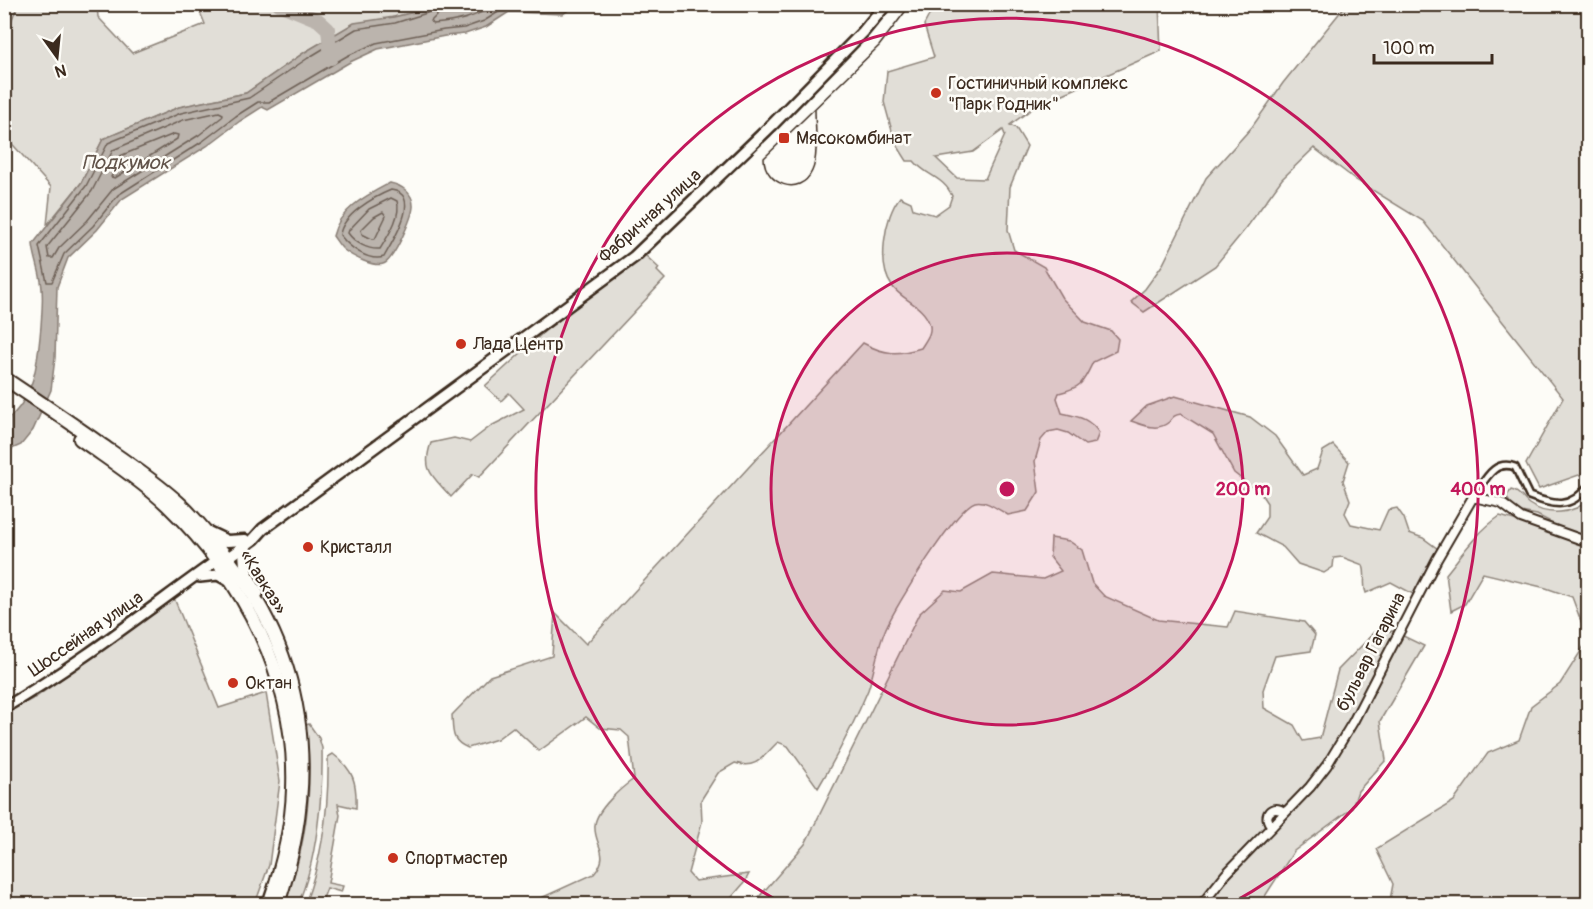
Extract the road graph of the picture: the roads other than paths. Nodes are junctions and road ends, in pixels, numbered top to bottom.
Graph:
1 (886, 4) edge
2 (6, 382) edge
3 (60, 420) junction
4 (137, 480) junction
5 (1588, 486) edge
6 (1473, 498) junction
7 (201, 534) junction
8 (246, 542) junction
9 (1588, 542) edge
10 (222, 560) junction
11 (199, 575) junction
12 (234, 584) junction
13 (289, 674) junction
14 (4, 708) edge
15 (1284, 812) junction
16 (1272, 826) junction
17 (269, 904) edge
18 (278, 904) edge
19 (1202, 904) edge

1 - 8 main road, Фабричная улица
2 - 3 main road, «Кавказ»
3 - 4 main road, «Кавказ»
3 - 7 main road, «Кавказ»
4 - 7 main road, «Кавказ»
4 - 10 main road
5 - 6 street, бульвар Гагарина
6 - 9 street
6 - 15 street, бульвар Гагарина
7 - 8 main road
7 - 10 main road, «Кавказ»
7 - 11 street
8 - 10 main road, Фабричная улица
8 - 13 main road
10 - 11 street, Шоссейная улица
10 - 12 main road, «Кавказ»
10 - 13 main road, «Кавказ»
11 - 12 street
11 - 14 street, Шоссейная улица
12 - 17 main road, «Кавказ»
13 - 18 main road, «Кавказ»
15 - 16 street, бульвар Гагарина
15 - 16 street, бульвар Гагарина
16 - 19 street, бульвар Гагарина

